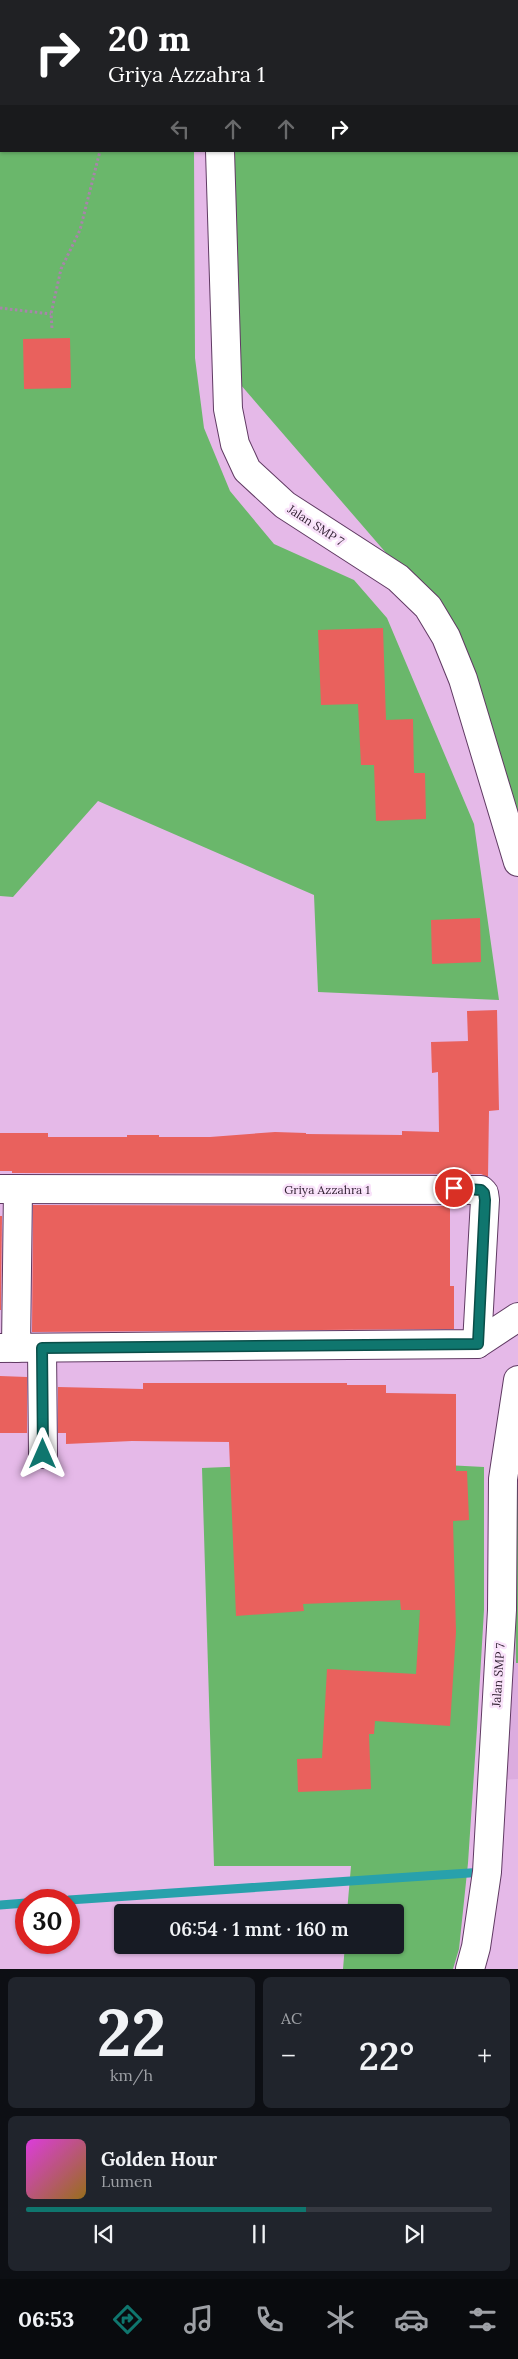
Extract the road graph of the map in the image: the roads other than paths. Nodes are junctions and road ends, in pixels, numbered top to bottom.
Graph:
1 (220, 152) edge
2 (518, 862) edge
3 (9, 1189) edge
4 (518, 1317) edge
5 (478, 1344) junction
6 (19, 1348) edge
7 (518, 1380) edge
8 (43, 1454) dead end
9 (470, 1969) edge

1 - 2 street, Jalan SMP 7
3 - 5 street, Griya Azzahra 1
3 - 6 street, Griya Azzahra 1
4 - 5 street
5 - 6 street
6 - 8 street, Griya Azzahra 1
7 - 9 street, Jalan SMP 7

